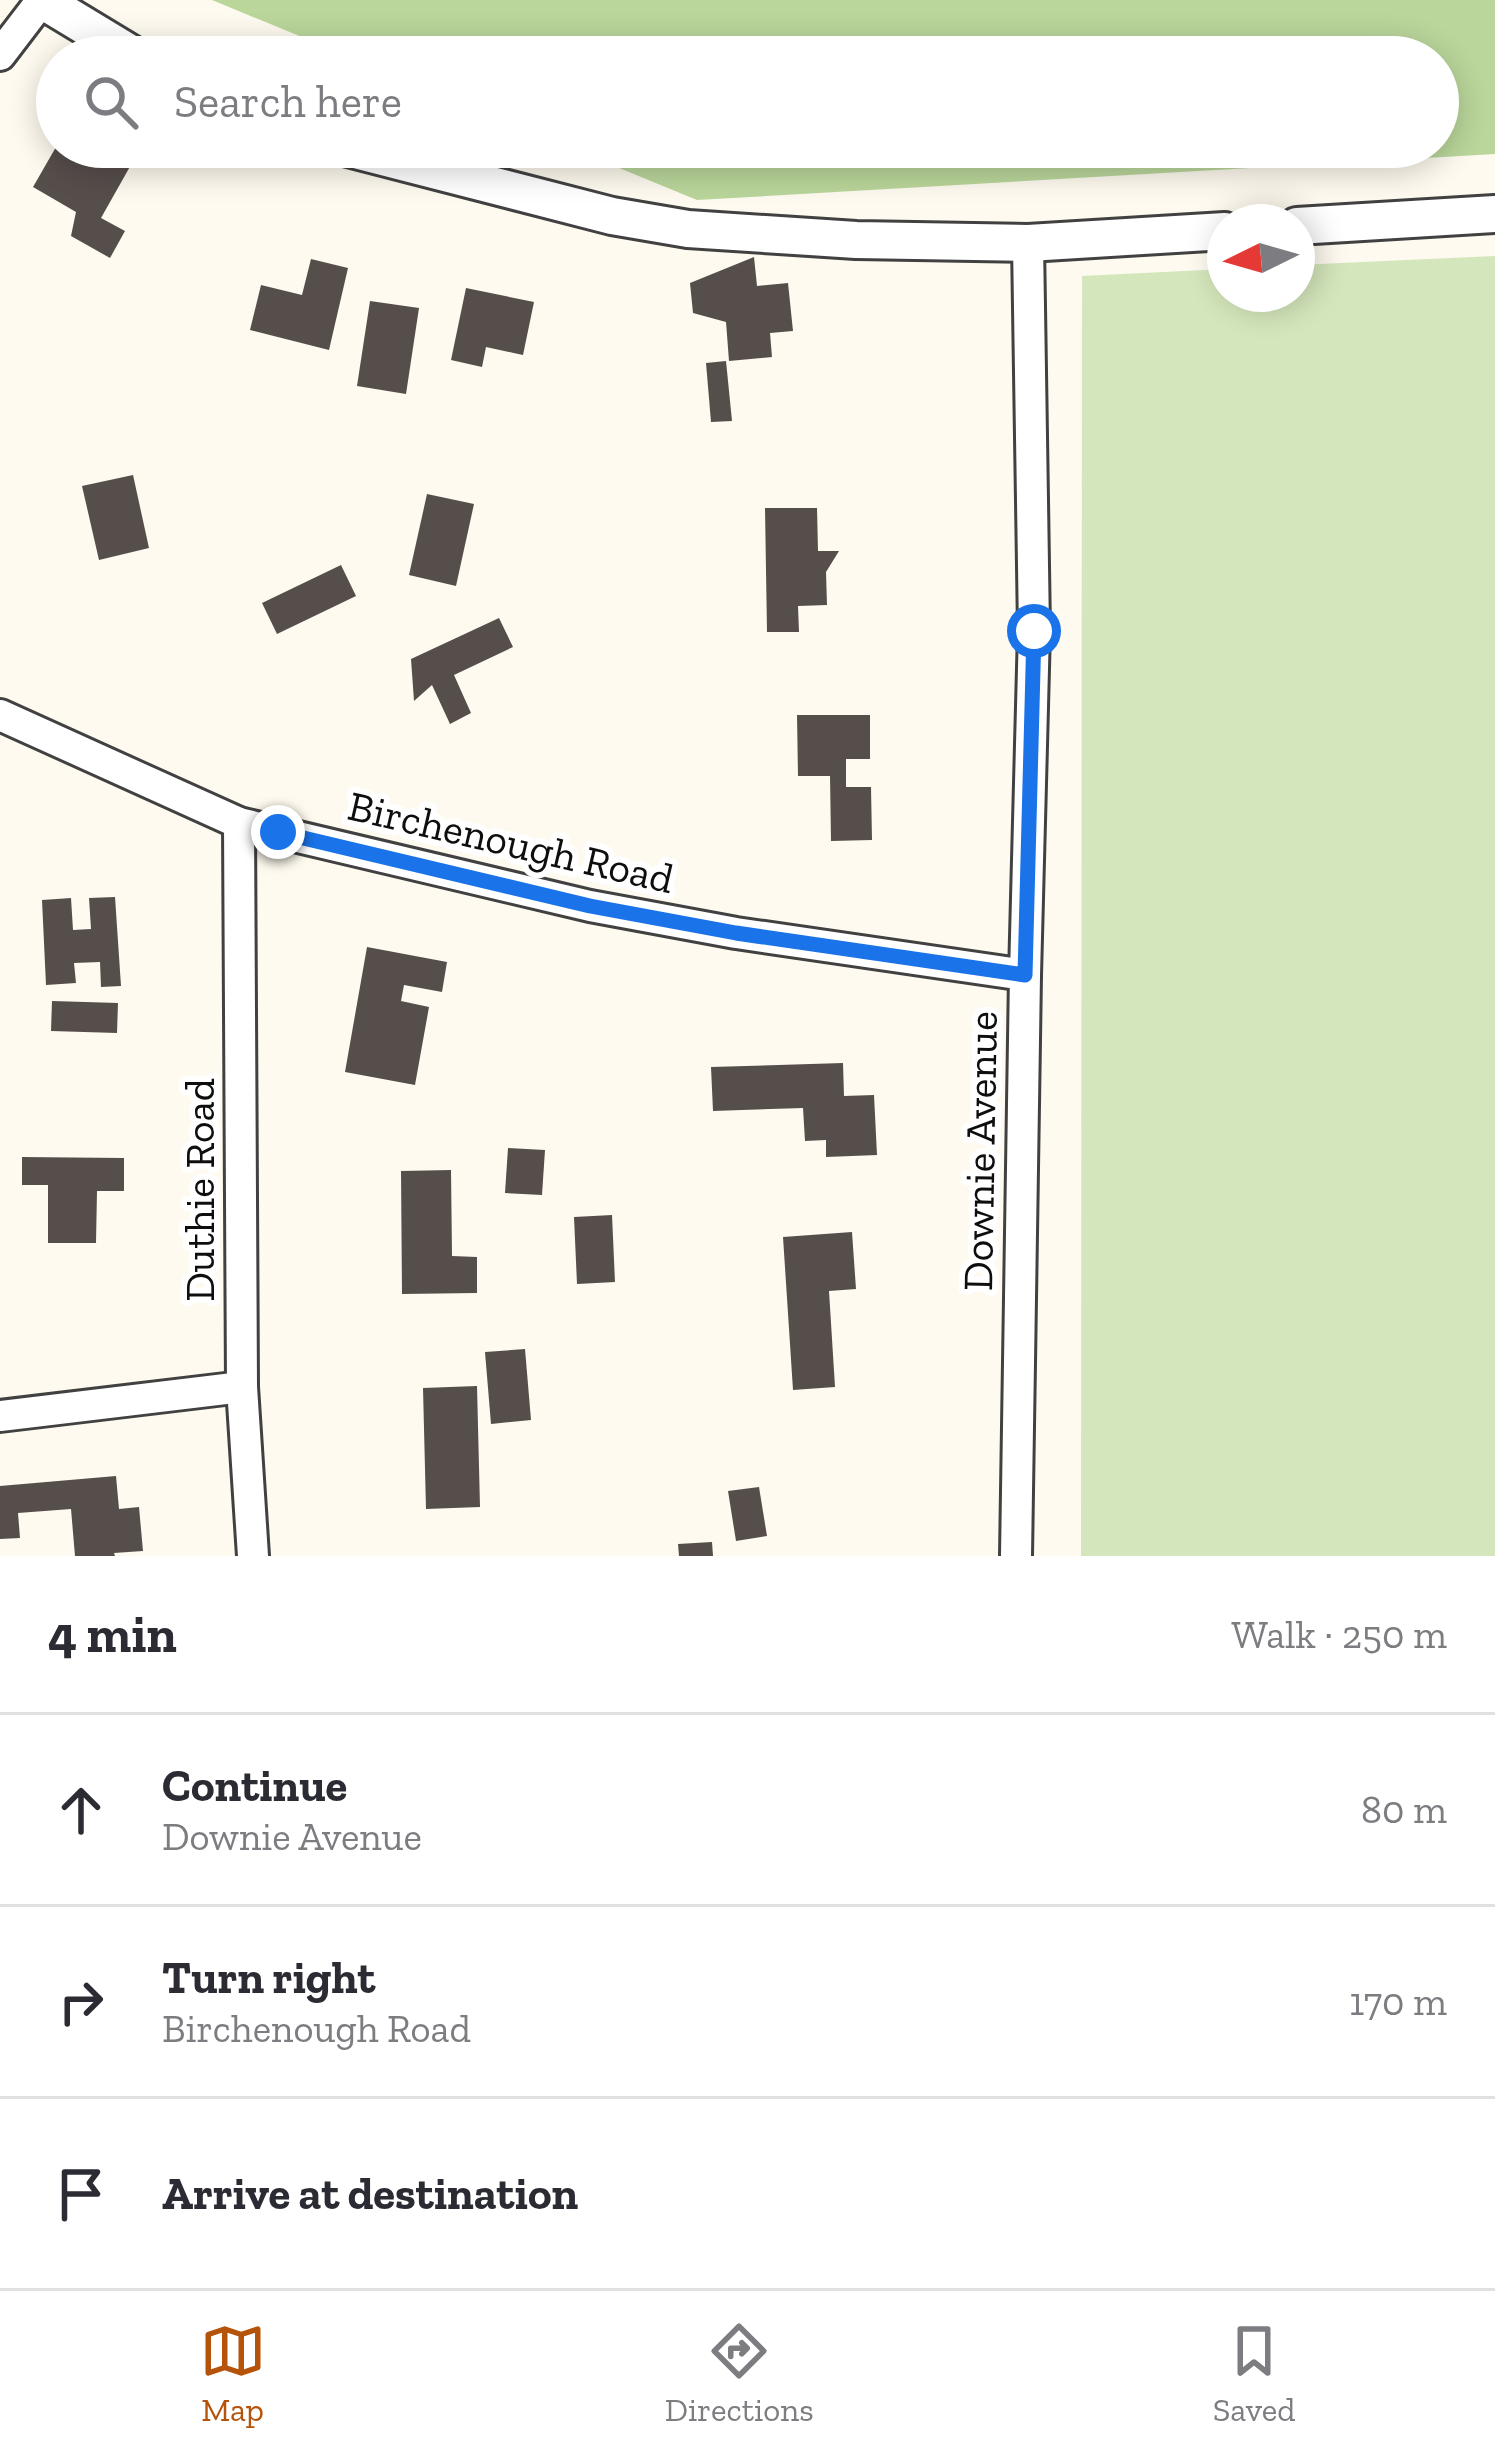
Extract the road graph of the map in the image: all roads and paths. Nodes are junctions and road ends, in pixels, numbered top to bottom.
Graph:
1 (42, 0) edge
2 (101, 36) edge
3 (0, 56) edge
4 (426, 168) edge
5 (1495, 214) edge
6 (1315, 225) edge
7 (1207, 232) edge
8 (1028, 243) junction
9 (0, 715) edge
10 (239, 824) junction
11 (1025, 975) junction
12 (242, 1387) junction
13 (0, 1416) edge
14 (253, 1556) edge
15 (1016, 1556) edge

1 - 2 street
1 - 3 street
4 - 8 street
5 - 6 street
7 - 8 street
8 - 11 street, Downie Avenue
9 - 10 street, Birchenough Road
10 - 11 street, Birchenough Road
10 - 12 street, Duthie Road
11 - 15 street, Downie Avenue
12 - 13 street
12 - 14 street, Duthie Road

